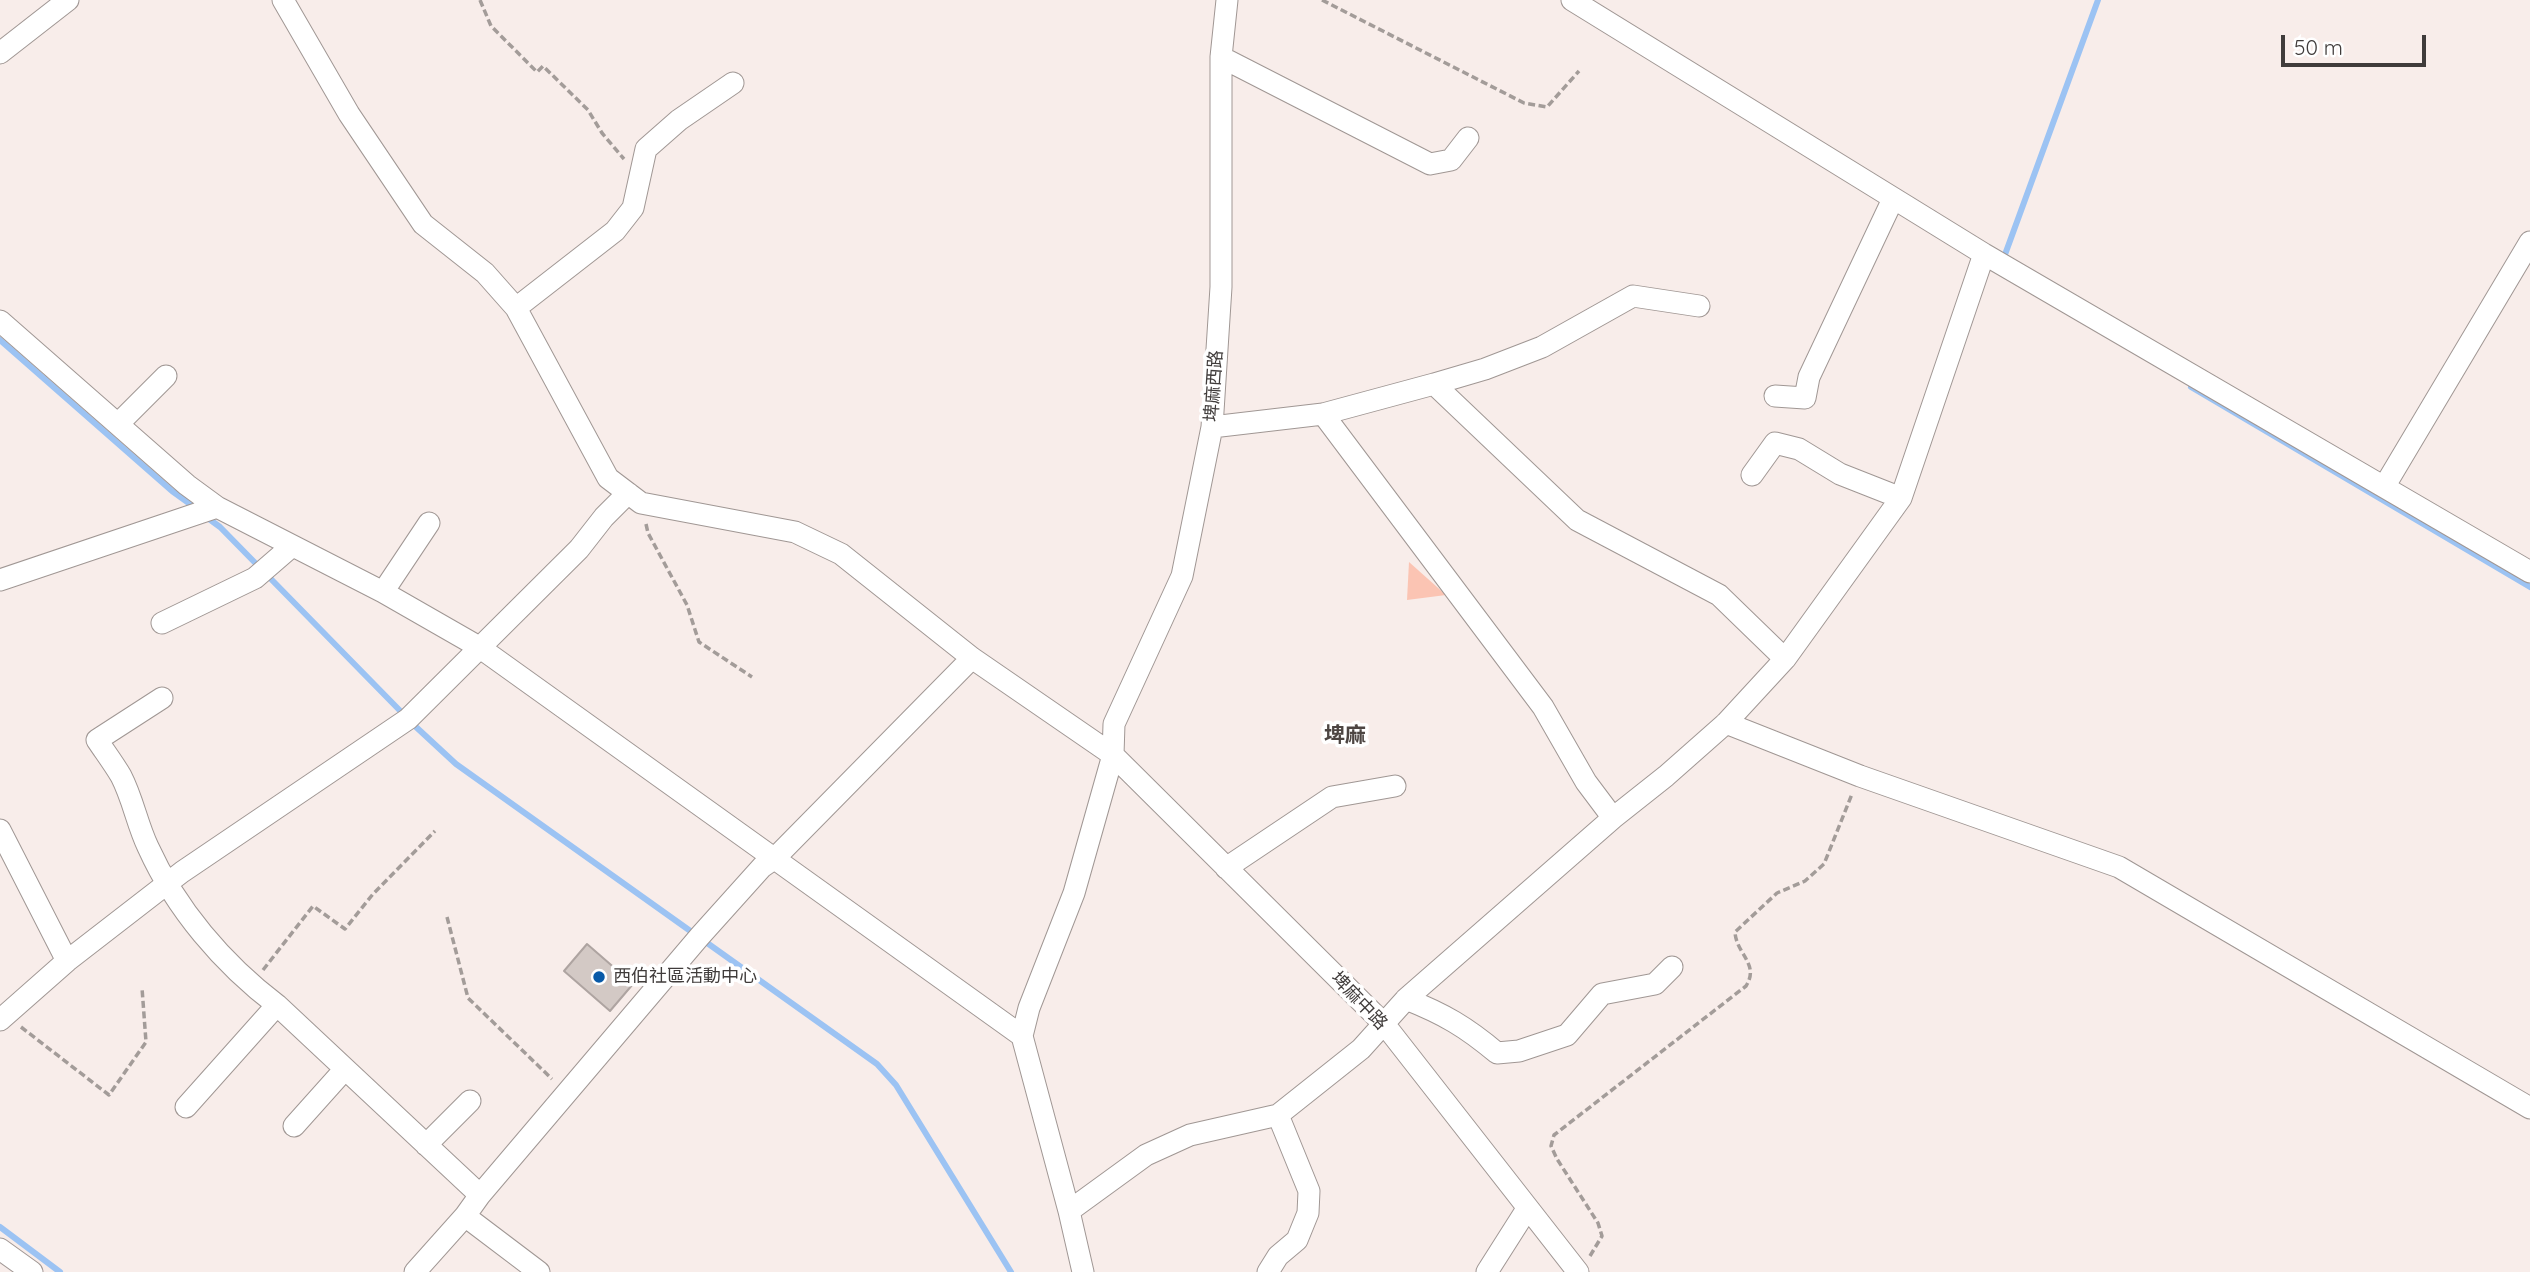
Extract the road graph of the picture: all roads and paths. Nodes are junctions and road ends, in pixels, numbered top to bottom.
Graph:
1 (68, 0) edge
2 (283, 0) edge
3 (480, 0) edge
4 (1227, 0) edge
5 (1321, 0) edge
6 (1572, 0) edge
7 (0, 53) edge
8 (1221, 57) junction
9 (1579, 71) dead end
10 (733, 83) dead end
11 (1468, 138) dead end
12 (639, 177) junction
13 (1893, 199) junction
14 (2530, 242) edge
15 (1995, 261) junction
16 (1699, 306) dead end
17 (516, 308) junction
18 (0, 321) edge
19 (166, 376) dead end
20 (1434, 384) junction
21 (1776, 396) dead end
22 (1323, 414) junction
23 (118, 424) junction
24 (1212, 427) junction
25 (1752, 475) dead end
26 (2384, 487) junction
27 (634, 498) junction
28 (1900, 498) junction
29 (217, 507) junction
30 (429, 523) dead end
31 (292, 546) junction
32 (2530, 572) edge
33 (0, 580) edge
34 (383, 593) junction
35 (162, 623) dead end
36 (479, 647) junction
37 (972, 658) junction
38 (1785, 659) junction
39 (752, 677) dead end
40 (162, 698) dead end
41 (1726, 723) junction
42 (1113, 755) junction
43 (1860, 776) junction
44 (1395, 786) dead end
45 (1613, 818) junction
46 (0, 830) edge
47 (435, 831) dead end
48 (775, 858) junction
49 (1226, 868) junction
50 (167, 884) junction
51 (447, 917) dead end
52 (67, 961) junction
53 (1671, 967) dead end
54 (251, 986) junction
55 (142, 988) dead end
56 (1406, 999) junction
57 (276, 1005) junction
58 (3, 1017) edge
59 (1385, 1025) junction
60 (1022, 1036) junction
61 (345, 1069) junction
62 (567, 1094) junction
63 (470, 1101) dead end
64 (186, 1107) dead end
65 (2530, 1108) edge
66 (1278, 1115) junction
67 (294, 1126) dead end
68 (426, 1145) junction
69 (481, 1195) junction
70 (1527, 1209) junction
71 (1069, 1210) junction
72 (465, 1216) junction
73 (0, 1249) edge
74 (1581, 1268) edge
75 (32, 1272) edge
76 (415, 1272) edge
77 (539, 1272) edge
78 (1083, 1272) edge
79 (1268, 1272) edge
80 (1487, 1272) edge

1 - 7 street
2 - 17 street
3 - 12 path
4 - 8 street, 埤麻西路
5 - 9 path
6 - 13 street
8 - 11 street
8 - 24 street, 埤麻西路
10 - 12 street
12 - 17 street
13 - 15 street
13 - 21 street
14 - 26 street
15 - 26 street
15 - 28 street
16 - 20 street
17 - 27 street
18 - 23 street
19 - 23 street
20 - 22 street
20 - 38 street
22 - 24 street
22 - 45 street
23 - 29 street
24 - 42 street, 埤麻西路
25 - 28 street
26 - 32 street
27 - 36 street
27 - 37 street, 埤麻中路
27 - 39 path
28 - 38 street
29 - 31 street
29 - 33 street
30 - 34 street
31 - 34 street
31 - 35 street
34 - 36 street
36 - 48 street
36 - 50 street
37 - 42 street, 埤麻中路
37 - 48 street
38 - 41 street
40 - 50 street
41 - 43 street
41 - 45 street
42 - 49 street, 埤麻中路
42 - 60 street, 埤麻西路
43 - 65 street
43 - 74 path
44 - 49 street
45 - 56 street
46 - 52 street
47 - 54 path
48 - 60 street
48 - 62 street
49 - 59 street, 埤麻中路
50 - 52 street
50 - 54 street
51 - 62 path
52 - 58 street
53 - 56 street
54 - 57 street
55 - 58 path
56 - 59 street
57 - 61 street
57 - 64 street
59 - 66 street
59 - 70 street, 埤麻中路
60 - 71 street
61 - 67 street
61 - 68 street
62 - 69 street
63 - 68 street
66 - 71 street
66 - 79 street
68 - 69 street
69 - 72 street
70 - 74 street, 埤麻中路
70 - 80 street
71 - 78 street
72 - 76 street
72 - 77 street
73 - 75 street

